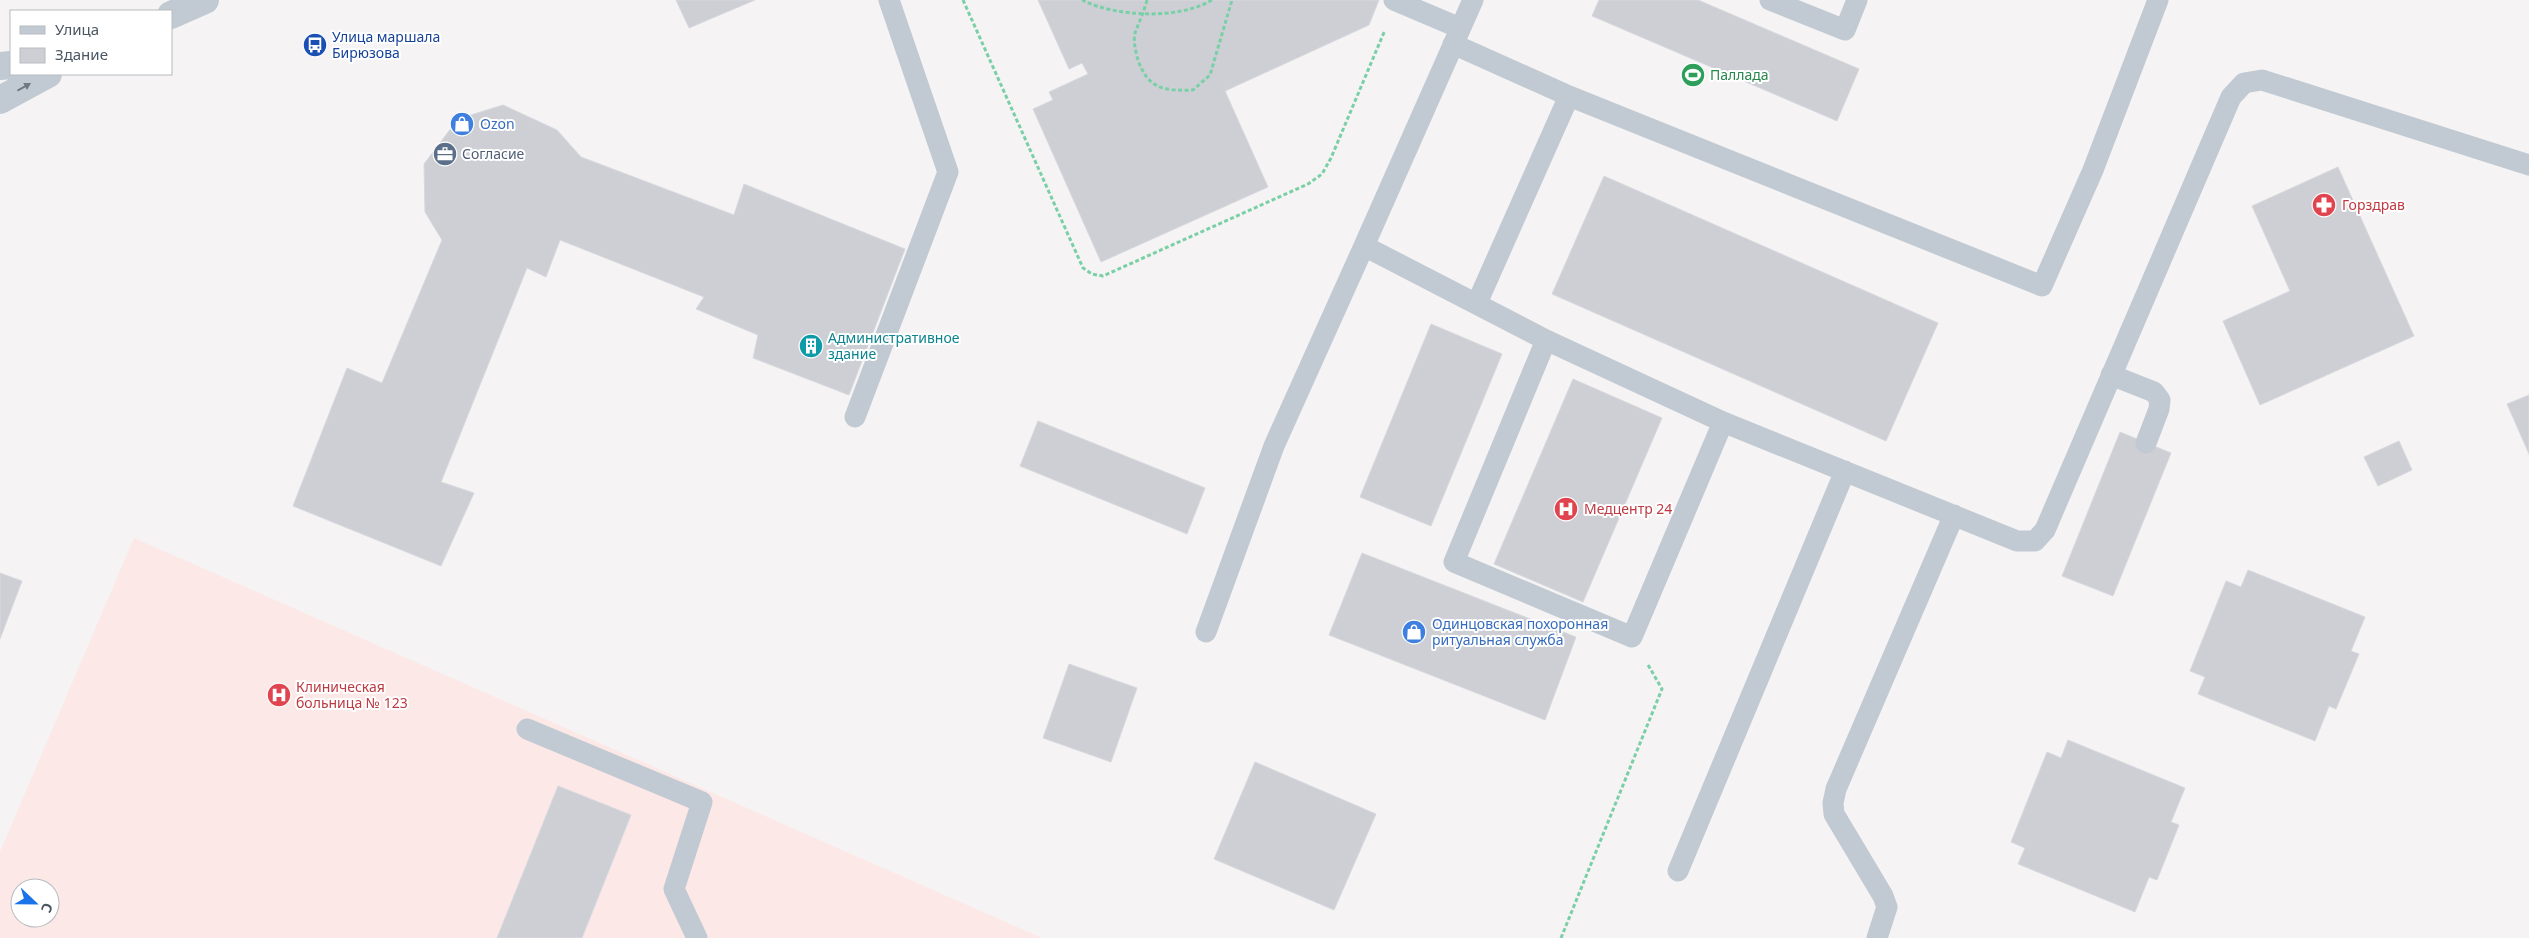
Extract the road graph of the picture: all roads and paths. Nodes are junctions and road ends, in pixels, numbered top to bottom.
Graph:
1 (205, 0) edge
2 (890, 0) edge
3 (964, 0) edge
4 (1082, 0) edge
5 (1147, 0) edge
6 (1212, 0) edge
7 (1232, 0) edge
8 (1473, 0) edge
9 (1770, 0) edge
10 (1857, 0) edge
11 (2158, 0) edge
12 (1396, 1) edge
13 (1144, 14) junction
14 (172, 15) edge
15 (1457, 36) junction
16 (46, 75) edge
17 (1570, 96) junction
18 (0, 100) edge
19 (2529, 165) edge
20 (1364, 246) junction
21 (1477, 303) junction
22 (1546, 340) junction
23 (2111, 375) junction
24 (855, 417) dead end
25 (1723, 422) junction
26 (2146, 443) dead end
27 (1845, 471) junction
28 (1954, 515) junction
29 (1206, 632) dead end
30 (1632, 637) junction
31 (527, 729) dead end
32 (1678, 871) dead end
33 (697, 938) edge
34 (1561, 938) edge
35 (1877, 938) edge

1 - 14 street
2 - 24 lane
3 - 12 path
4 - 13 path
5 - 13 path
6 - 13 path
7 - 13 path
8 - 15 lane
9 - 10 lane
11 - 17 lane
12 - 15 lane
15 - 17 lane
15 - 20 lane
18 -> 16 street
17 - 21 lane
19 - 23 lane
20 - 21 lane
20 - 29 lane
21 - 22 lane
22 - 25 lane
22 - 30 lane
23 - 26 lane
23 - 28 lane
25 - 27 lane
25 - 30 lane
27 - 28 lane
27 - 32 lane
28 - 35 lane
30 - 34 path
31 - 33 lane

